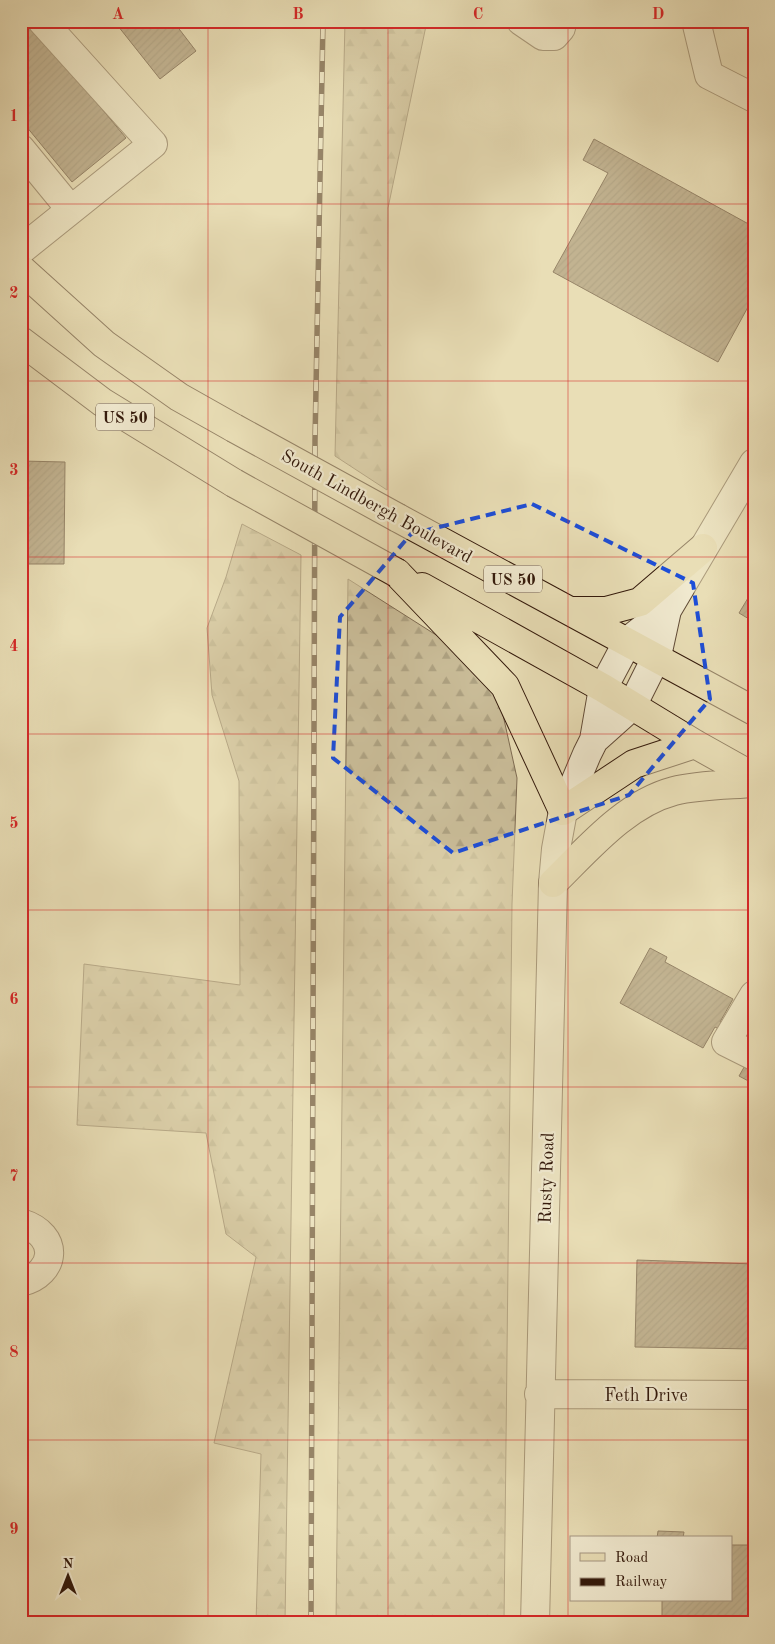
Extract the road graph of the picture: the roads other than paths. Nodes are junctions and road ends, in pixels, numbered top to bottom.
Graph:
1 (42, 21) edge
2 (521, 21) edge
3 (562, 21) edge
4 (696, 21) edge
5 (754, 98) edge
6 (21, 148) edge
7 (72, 210) junction
8 (21, 250) edge
9 (21, 269) edge
10 (21, 341) edge
11 (754, 462) edge
12 (703, 548) junction
13 (397, 573) junction
14 (667, 610) junction
15 (572, 611) junction
16 (628, 641) junction
17 (657, 656) junction
18 (603, 688) junction
19 (632, 706) junction
20 (754, 711) edge
21 (594, 740) junction
22 (694, 744) junction
23 (754, 777) edge
24 (754, 782) edge
25 (563, 811) junction
26 (553, 883) junction
27 (754, 995) edge
28 (754, 1056) edge
29 (21, 1223) edge
30 (21, 1282) edge
31 (539, 1394) junction
32 (754, 1395) edge
33 (535, 1623) edge

1 - 7 street
2 - 3 street
4 - 5 street
6 - 7 street
7 - 8 street
9 - 15 main road, South Lindbergh Boulevard / US 50, bridge
10 - 13 main road, US 50, bridge
11 - 12 street
12 - 14 street
12 - 15 main road
13 - 18 main road, US 50
13 - 25 main road
14 - 16 street
14 - 17 street
15 - 16 main road, South Lindbergh Boulevard / US 50
16 - 17 main road, South Lindbergh Boulevard / US 50
16 - 18 street, Rusty Road
17 - 19 street
17 - 20 main road, South Lindbergh Boulevard / US 50
18 - 19 main road, US 50
18 - 21 street, Rusty Road
19 - 21 street, Rusty Road
19 - 22 main road, US 50
21 - 25 street, Rusty Road
22 - 23 main road, US 50
22 - 25 main road
24 - 26 main road
25 - 26 street, Rusty Road
26 - 31 street, Rusty Road
27 - 28 street
29 - 30 street
31 - 32 street, Feth Drive
31 - 33 street, Rusty Road

